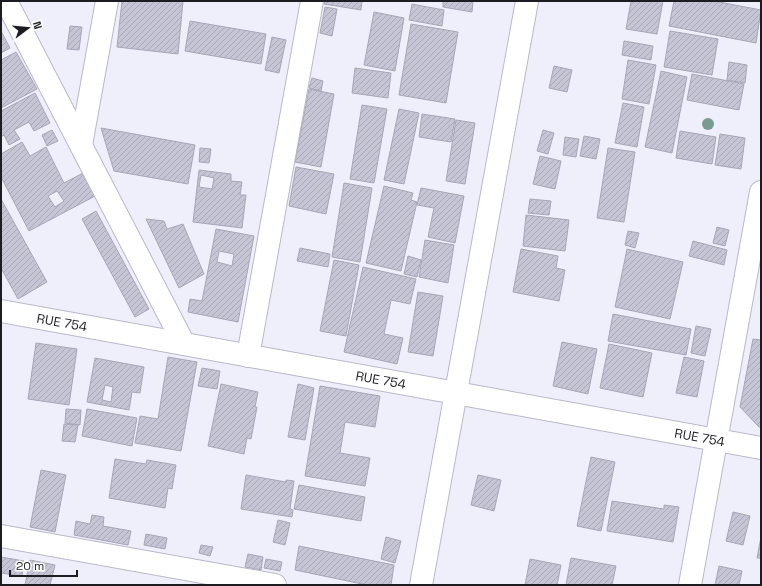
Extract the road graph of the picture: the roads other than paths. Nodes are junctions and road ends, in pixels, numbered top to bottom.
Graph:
1 (6, 1) edge
2 (107, 1) edge
3 (312, 1) edge
4 (527, 1) edge
5 (81, 145) junction
6 (761, 192) edge
7 (1, 311) edge
8 (184, 344) junction
9 (248, 356) junction
10 (456, 393) junction
11 (716, 440) junction
12 (761, 448) edge
13 (1, 536) edge
14 (275, 585) edge
15 (421, 585) edge
16 (690, 585) edge

1 - 5 street
2 - 5 street
3 - 9 street
4 - 10 street
5 - 8 street
6 - 11 street
7 - 8 street, RUE 754
8 - 9 street, RUE 754
9 - 10 street, RUE 754
10 - 11 street, RUE 754
10 - 15 street
11 - 12 street, RUE 754
11 - 16 street
13 - 14 street

